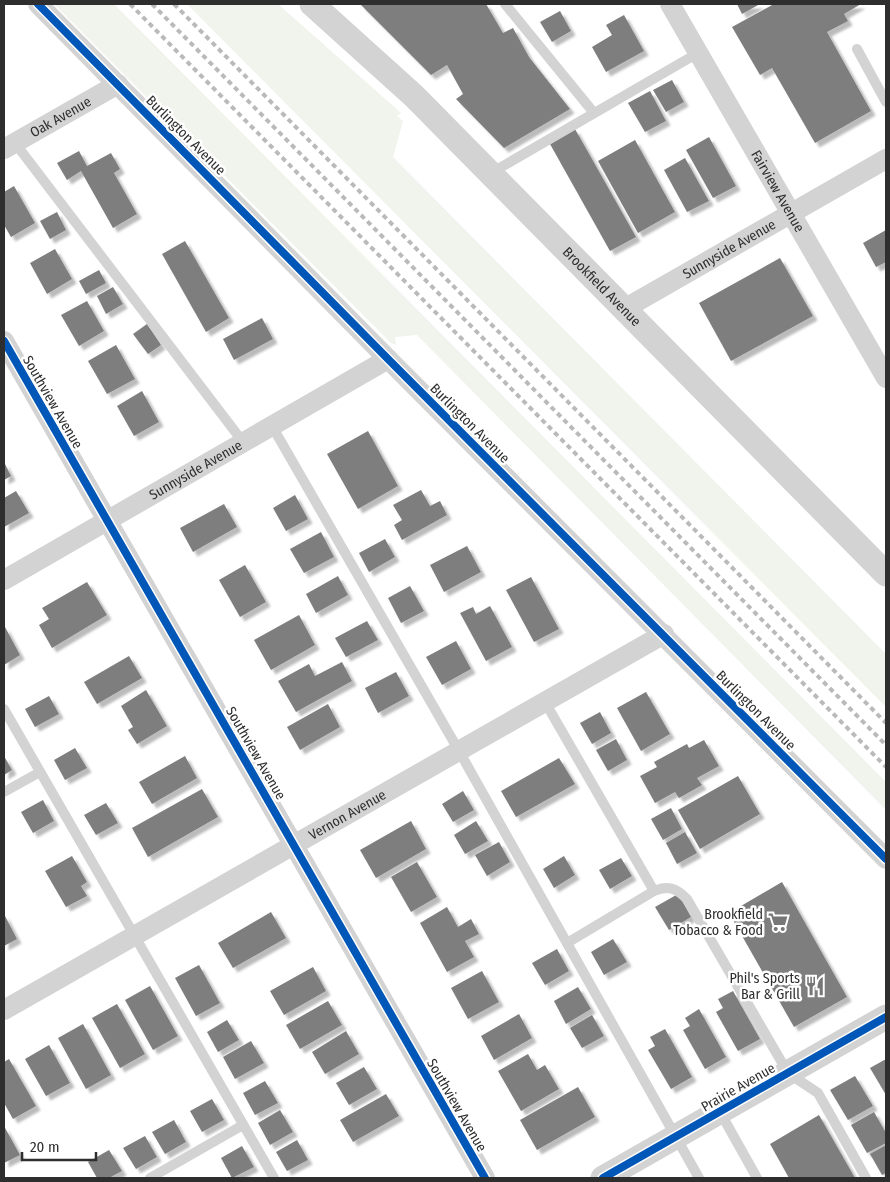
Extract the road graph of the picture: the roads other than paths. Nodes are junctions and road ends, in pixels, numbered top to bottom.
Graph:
1 (38, 4) edge
2 (312, 4) edge
3 (505, 4) edge
4 (670, 4) edge
5 (857, 50) dead end
6 (698, 53) junction
7 (118, 84) junction
8 (886, 102) edge
9 (594, 114) junction
10 (10, 146) edge
11 (886, 159) edge
12 (491, 173) junction
13 (790, 215) junction
14 (624, 309) junction
15 (4, 341) edge
16 (388, 358) junction
17 (886, 378) edge
18 (272, 426) junction
19 (243, 442) junction
20 (107, 521) junction
21 (886, 574) edge
22 (4, 580) edge
23 (664, 634) junction
24 (545, 702) junction
25 (4, 709) edge
26 (459, 751) junction
27 (40, 772) junction
28 (4, 792) edge
29 (294, 844) junction
30 (886, 859) edge
31 (654, 891) junction
32 (134, 936) junction
33 (567, 943) junction
34 (4, 1010) edge
35 (886, 1017) edge
36 (788, 1073) junction
37 (720, 1112) junction
38 (243, 1125) junction
39 (676, 1137) junction
40 (616, 1175) edge
41 (150, 1178) edge
42 (274, 1178) edge
43 (485, 1178) edge
44 (699, 1178) edge
45 (757, 1178) edge
46 (866, 1178) edge

1 - 7 street, Burlington Avenue
2 - 12 street, Brookfield Avenue
3 - 9 lane
4 - 6 street, Fairview Avenue
5 - 8 lane
6 - 9 lane
6 - 13 street, Fairview Avenue
7 - 10 street, Oak Avenue
7 - 16 street, Burlington Avenue
9 - 12 lane
10 - 19 lane
11 - 13 street, Sunnyside Avenue
12 - 14 street, Brookfield Avenue
13 - 14 street, Sunnyside Avenue
13 - 17 street, Fairview Avenue
14 - 21 street, Brookfield Avenue
15 - 20 street, Southview Avenue
16 - 18 street, Sunnyside Avenue
16 - 23 street, Burlington Avenue
18 - 19 street, Sunnyside Avenue
18 - 26 lane
19 - 20 street, Sunnyside Avenue
20 - 22 street, Sunnyside Avenue
20 - 29 street, Southview Avenue
23 - 24 street, Vernon Avenue
23 - 30 street, Burlington Avenue
24 - 26 street, Vernon Avenue
24 - 31 lane
25 - 27 lane
26 - 29 street, Vernon Avenue
26 - 33 lane
27 - 28 lane
27 - 32 lane
29 - 32 street, Vernon Avenue
29 - 43 street, Southview Avenue
31 - 33 lane
31 - 36 lane
32 - 34 street, Vernon Avenue
32 - 38 lane
33 - 39 lane
35 - 36 street, Prairie Avenue
36 - 37 street, Prairie Avenue
36 - 46 lane
37 - 39 street, Prairie Avenue
37 - 45 lane
38 - 41 lane
38 - 42 lane
39 - 40 street, Prairie Avenue
39 - 44 lane

